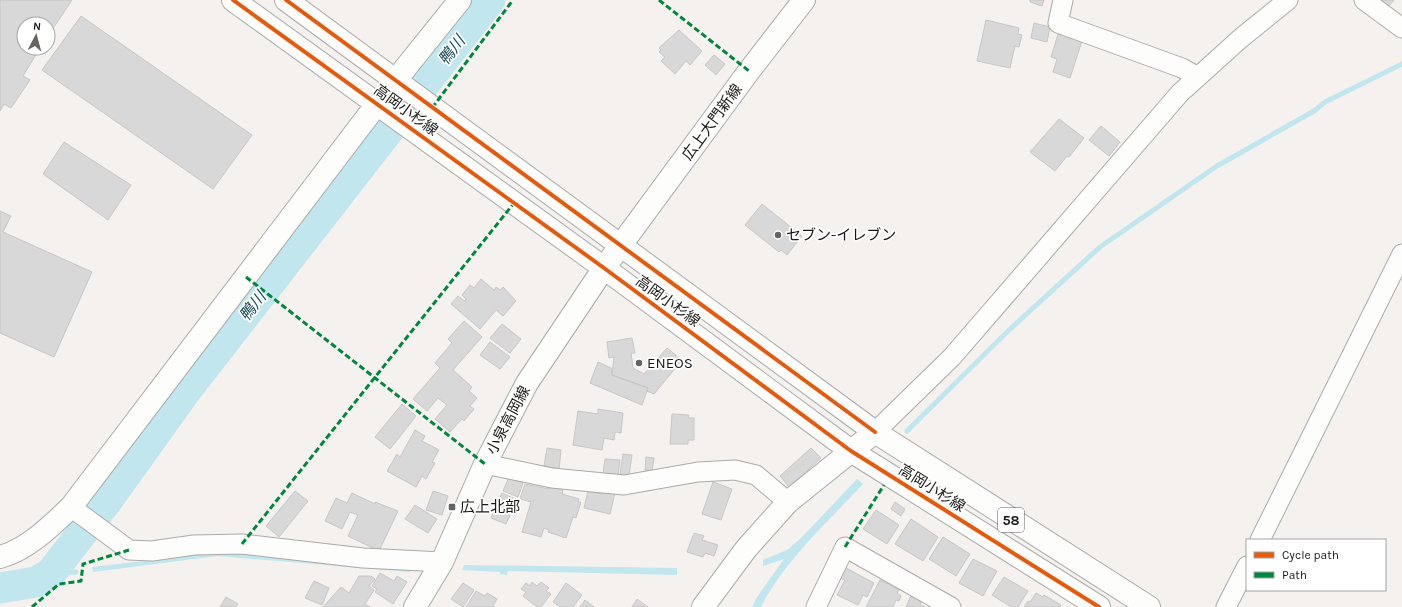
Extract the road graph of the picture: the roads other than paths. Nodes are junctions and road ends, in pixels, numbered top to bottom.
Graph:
1 (233, 0) edge
2 (286, 0) edge
3 (460, 0) edge
4 (804, 0) edge
5 (1063, 0) edge
6 (1288, 0) edge
7 (1364, 0) edge
8 (1402, 28) edge
9 (1198, 77) junction
10 (399, 84) junction
11 (381, 107) junction
12 (621, 245) junction
13 (1402, 254) edge
14 (604, 268) junction
15 (875, 432) junction
16 (851, 451) junction
17 (485, 464) junction
18 (788, 502) junction
19 (75, 510) junction
20 (1260, 539) edge
21 (0, 557) edge
22 (442, 562) junction
23 (1246, 568) edge
24 (415, 607) edge
25 (703, 607) edge
26 (816, 607) edge
27 (951, 607) edge
28 (1099, 607) edge
29 (1149, 607) edge
30 (1226, 607) edge

1 - 11 main road, 高岡小杉線 / 58
2 - 10 main road, 高岡小杉線 / 58
3 - 10 main road
4 - 12 main road, 広上大門新線
5 - 9 street
6 - 9 street
7 - 8 street
9 - 15 street
10 - 12 main road, 高岡小杉線 / 58
11 - 14 main road, 高岡小杉線 / 58
11 - 19 main road
12 - 14 main road, 小泉高岡線
12 - 15 main road, 高岡小杉線 / 58
13 - 20 street
14 - 16 main road, 高岡小杉線 / 58
14 - 17 main road, 小泉高岡線
15 - 16 main road
15 - 29 main road, 高岡小杉線 / 58
16 - 18 main road
16 - 28 main road, 高岡小杉線 / 58
17 - 18 street
17 - 22 main road, 小泉高岡線
18 - 25 main road
19 - 21 main road
19 - 22 street
22 - 24 main road, 小泉高岡線
23 - 30 street
26 - 27 street

